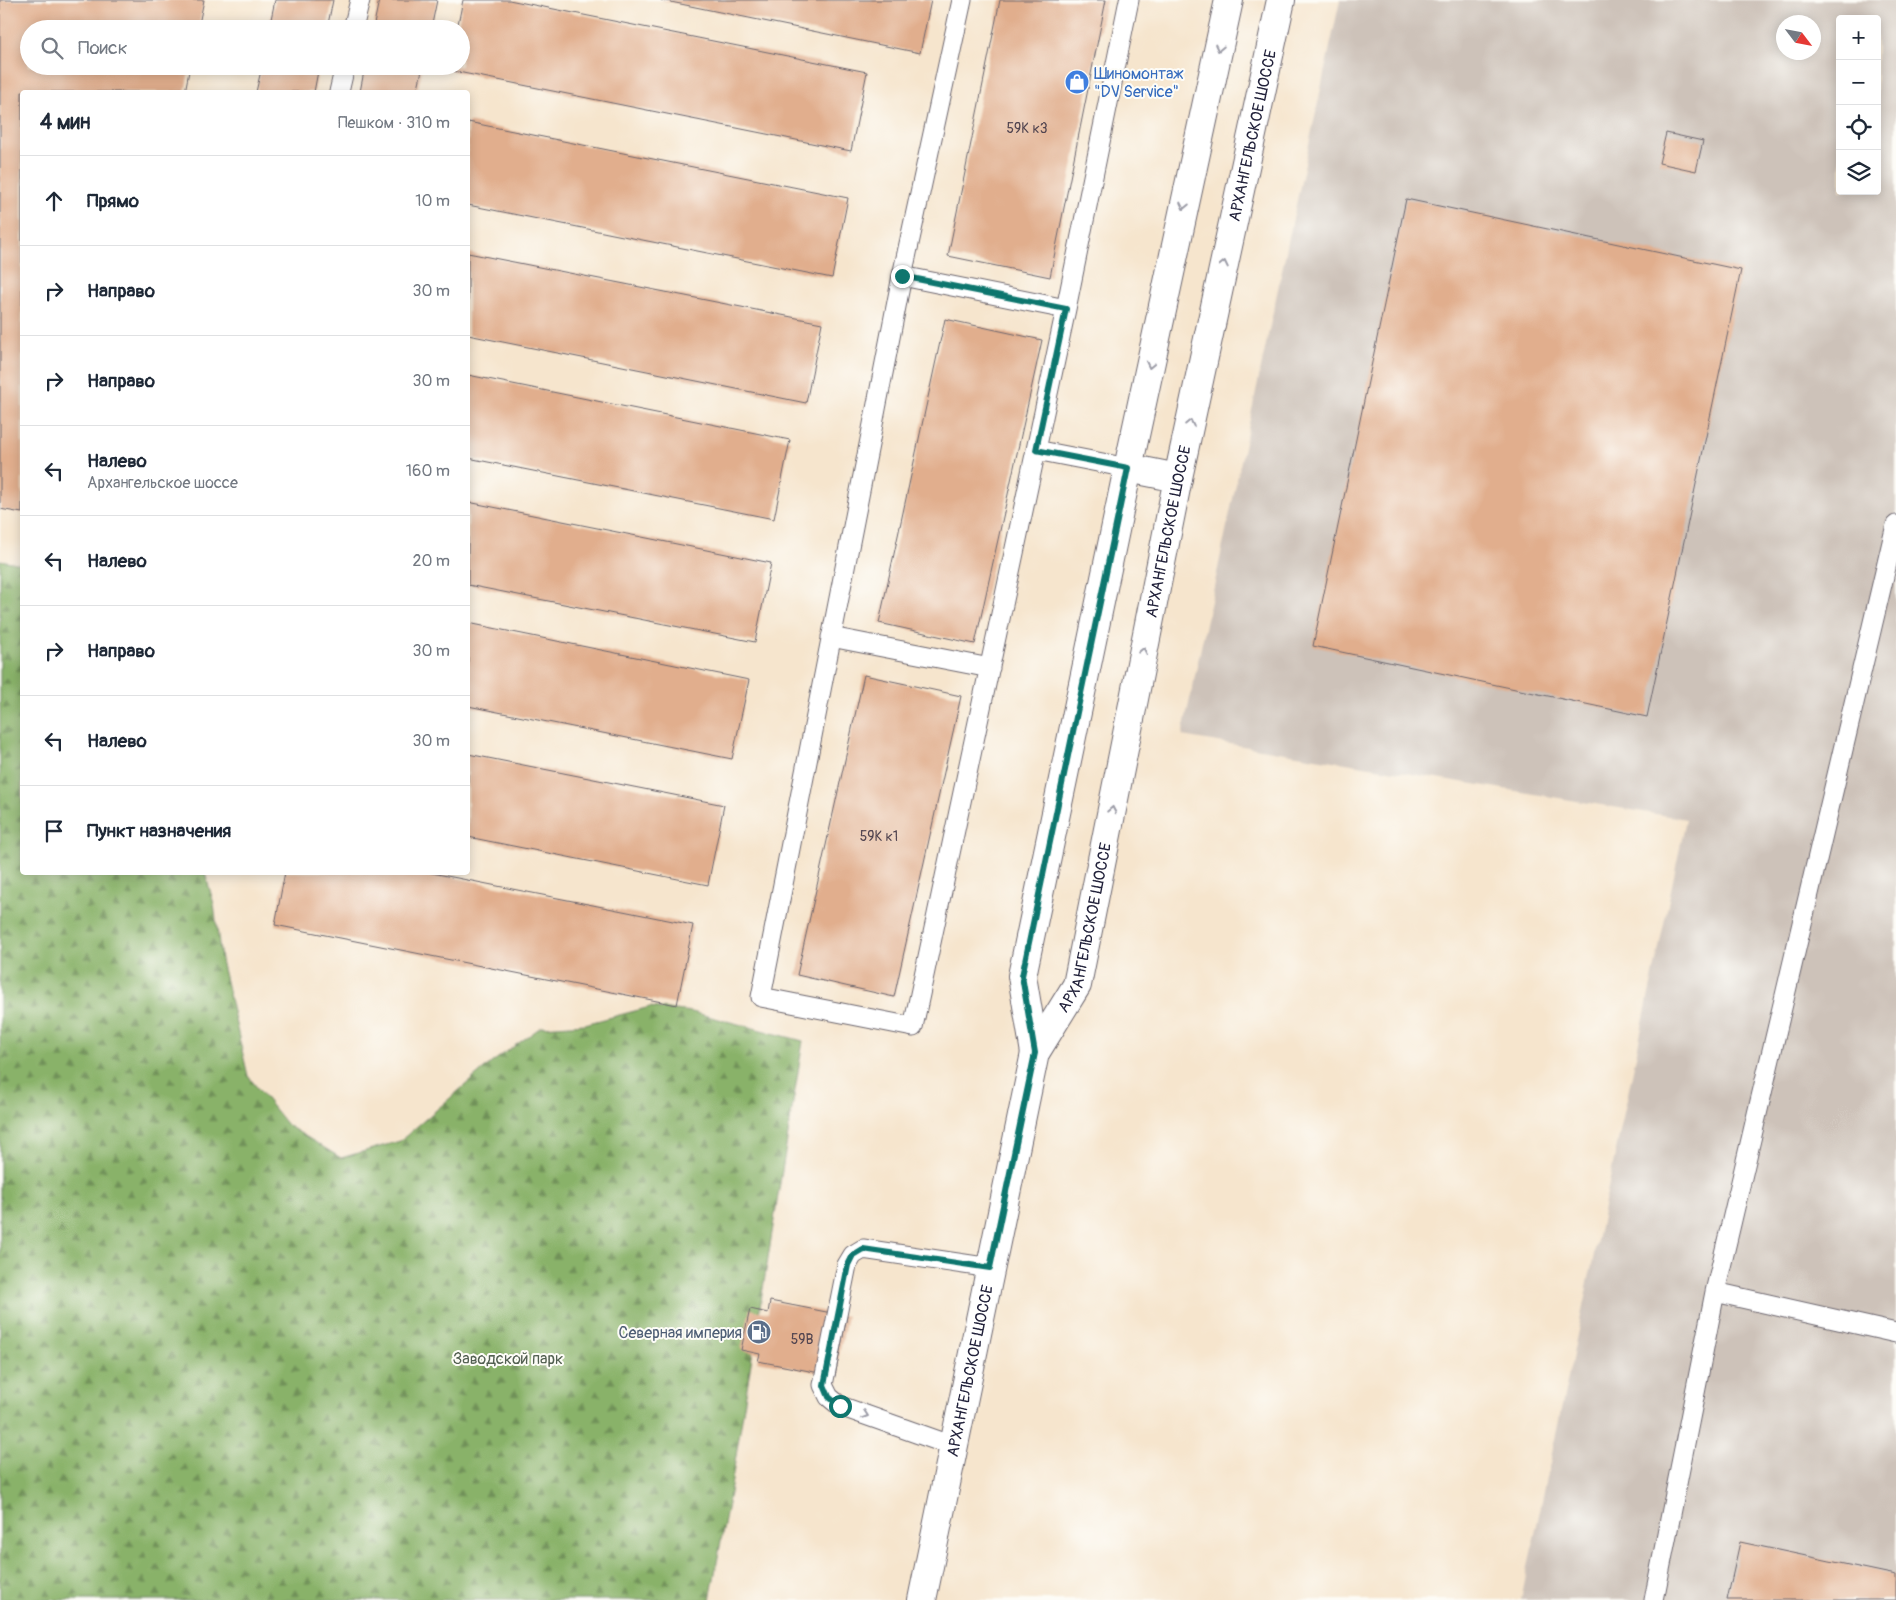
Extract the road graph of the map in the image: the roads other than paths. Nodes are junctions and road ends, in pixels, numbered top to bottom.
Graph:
1 (360, 0) edge
2 (962, 0) edge
3 (1129, 0) edge
4 (1229, 0) edge
5 (1281, 0) edge
6 (356, 20) edge
7 (343, 75) edge
8 (339, 90) edge
9 (902, 276) junction
10 (1066, 309) junction
11 (1036, 450) junction
12 (1128, 468) junction
13 (1178, 478) junction
14 (1896, 526) edge
15 (831, 637) junction
16 (990, 668) junction
17 (1035, 1053) junction
18 (990, 1268) junction
19 (1715, 1292) junction
20 (1896, 1333) edge
21 (953, 1446) junction
22 (922, 1600) edge
23 (1654, 1600) edge

1 - 6 lane
2 - 9 lane
3 - 10 lane
4 -> 12 main road, АРХАНГЕЛЬСКОЕ ШОССЕ
13 -> 5 main road, АРХАНГЕЛЬСКОЕ ШОССЕ
7 - 8 lane
9 - 10 lane
9 - 15 lane
10 - 11 lane
11 - 12 lane
11 - 16 lane
12 - 13 main road
12 - 17 main road, АРХАНГЕЛЬСКОЕ ШОССЕ
17 -> 13 main road, АРХАНГЕЛЬСКОЕ ШОССЕ
14 - 19 lane
15 - 16 lane
15 - 16 lane
17 - 18 main road, АРХАНГЕЛЬСКОЕ ШОССЕ
18 - 21 main road, АРХАНГЕЛЬСКОЕ ШОССЕ
18 -> 21 lane
19 - 20 lane
19 - 23 lane
21 - 22 main road, АРХАНГЕЛЬСКОЕ ШОССЕ

